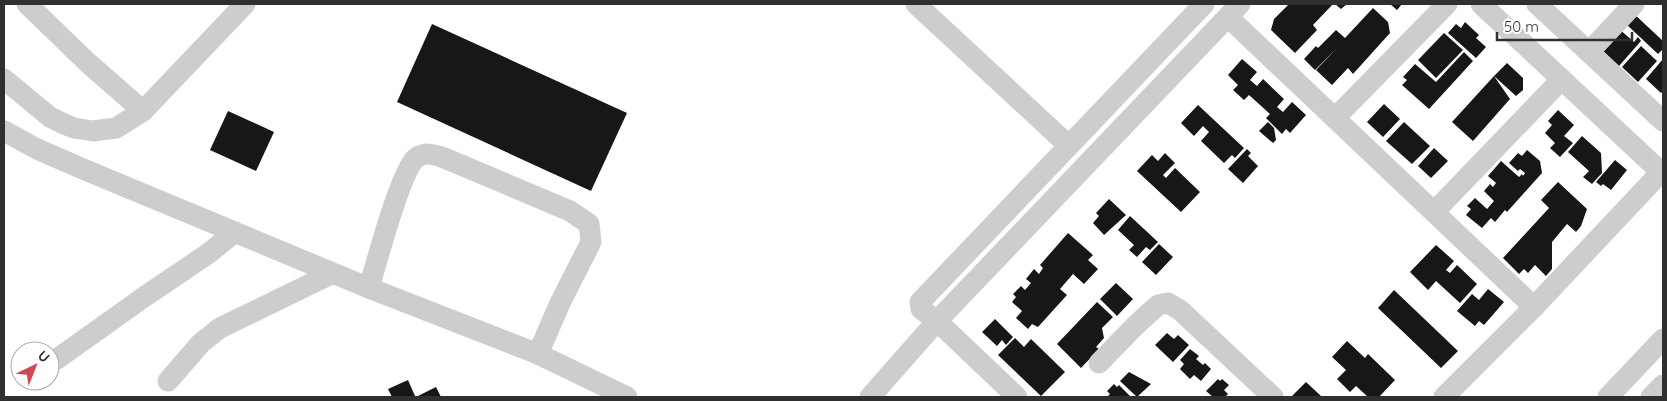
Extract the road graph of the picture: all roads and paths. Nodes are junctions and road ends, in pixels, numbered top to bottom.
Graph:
1 (27, 4) edge
2 (224, 4) edge
3 (245, 4) edge
4 (916, 4) edge
5 (1204, 4) edge
6 (1447, 4) edge
7 (1481, 4) edge
8 (1537, 4) edge
9 (1634, 4) edge
10 (1234, 10) edge
11 (1589, 52) junction
12 (4, 79) edge
13 (1562, 79) junction
14 (138, 107) junction
15 (1335, 118) junction
16 (1663, 121) edge
17 (4, 131) edge
18 (1068, 145) junction
19 (1662, 171) edge
20 (1434, 212) junction
21 (235, 232) junction
22 (334, 273) junction
23 (369, 288) junction
24 (1534, 307) junction
25 (937, 321) junction
26 (1663, 339) edge
27 (538, 354) junction
28 (60, 357) edge
29 (1098, 363) dead end
30 (168, 381) dead end
31 (1663, 385) edge
32 (627, 397) edge
33 (870, 397) edge
34 (1017, 397) edge
35 (1273, 397) edge
36 (1444, 397) edge
37 (1608, 397) edge
38 (1651, 397) edge

1 - 14 street
2 - 14 street
3 - 14 street
4 - 18 street
5 - 18 street
6 - 15 street
7 - 13 street
8 - 11 street
9 - 11 street
10 - 15 street
10 - 25 street
11 - 16 street
12 - 14 street
13 - 19 street
13 - 20 street
15 - 20 street
17 - 21 street
18 - 25 street
19 - 24 street
20 - 24 street
21 - 22 street
21 - 28 street
22 - 23 street
22 - 30 street
23 - 27 street
23 - 27 street
24 - 36 street
25 - 33 street
25 - 34 street
26 - 37 street
27 - 32 street
29 - 35 street
31 - 38 street

